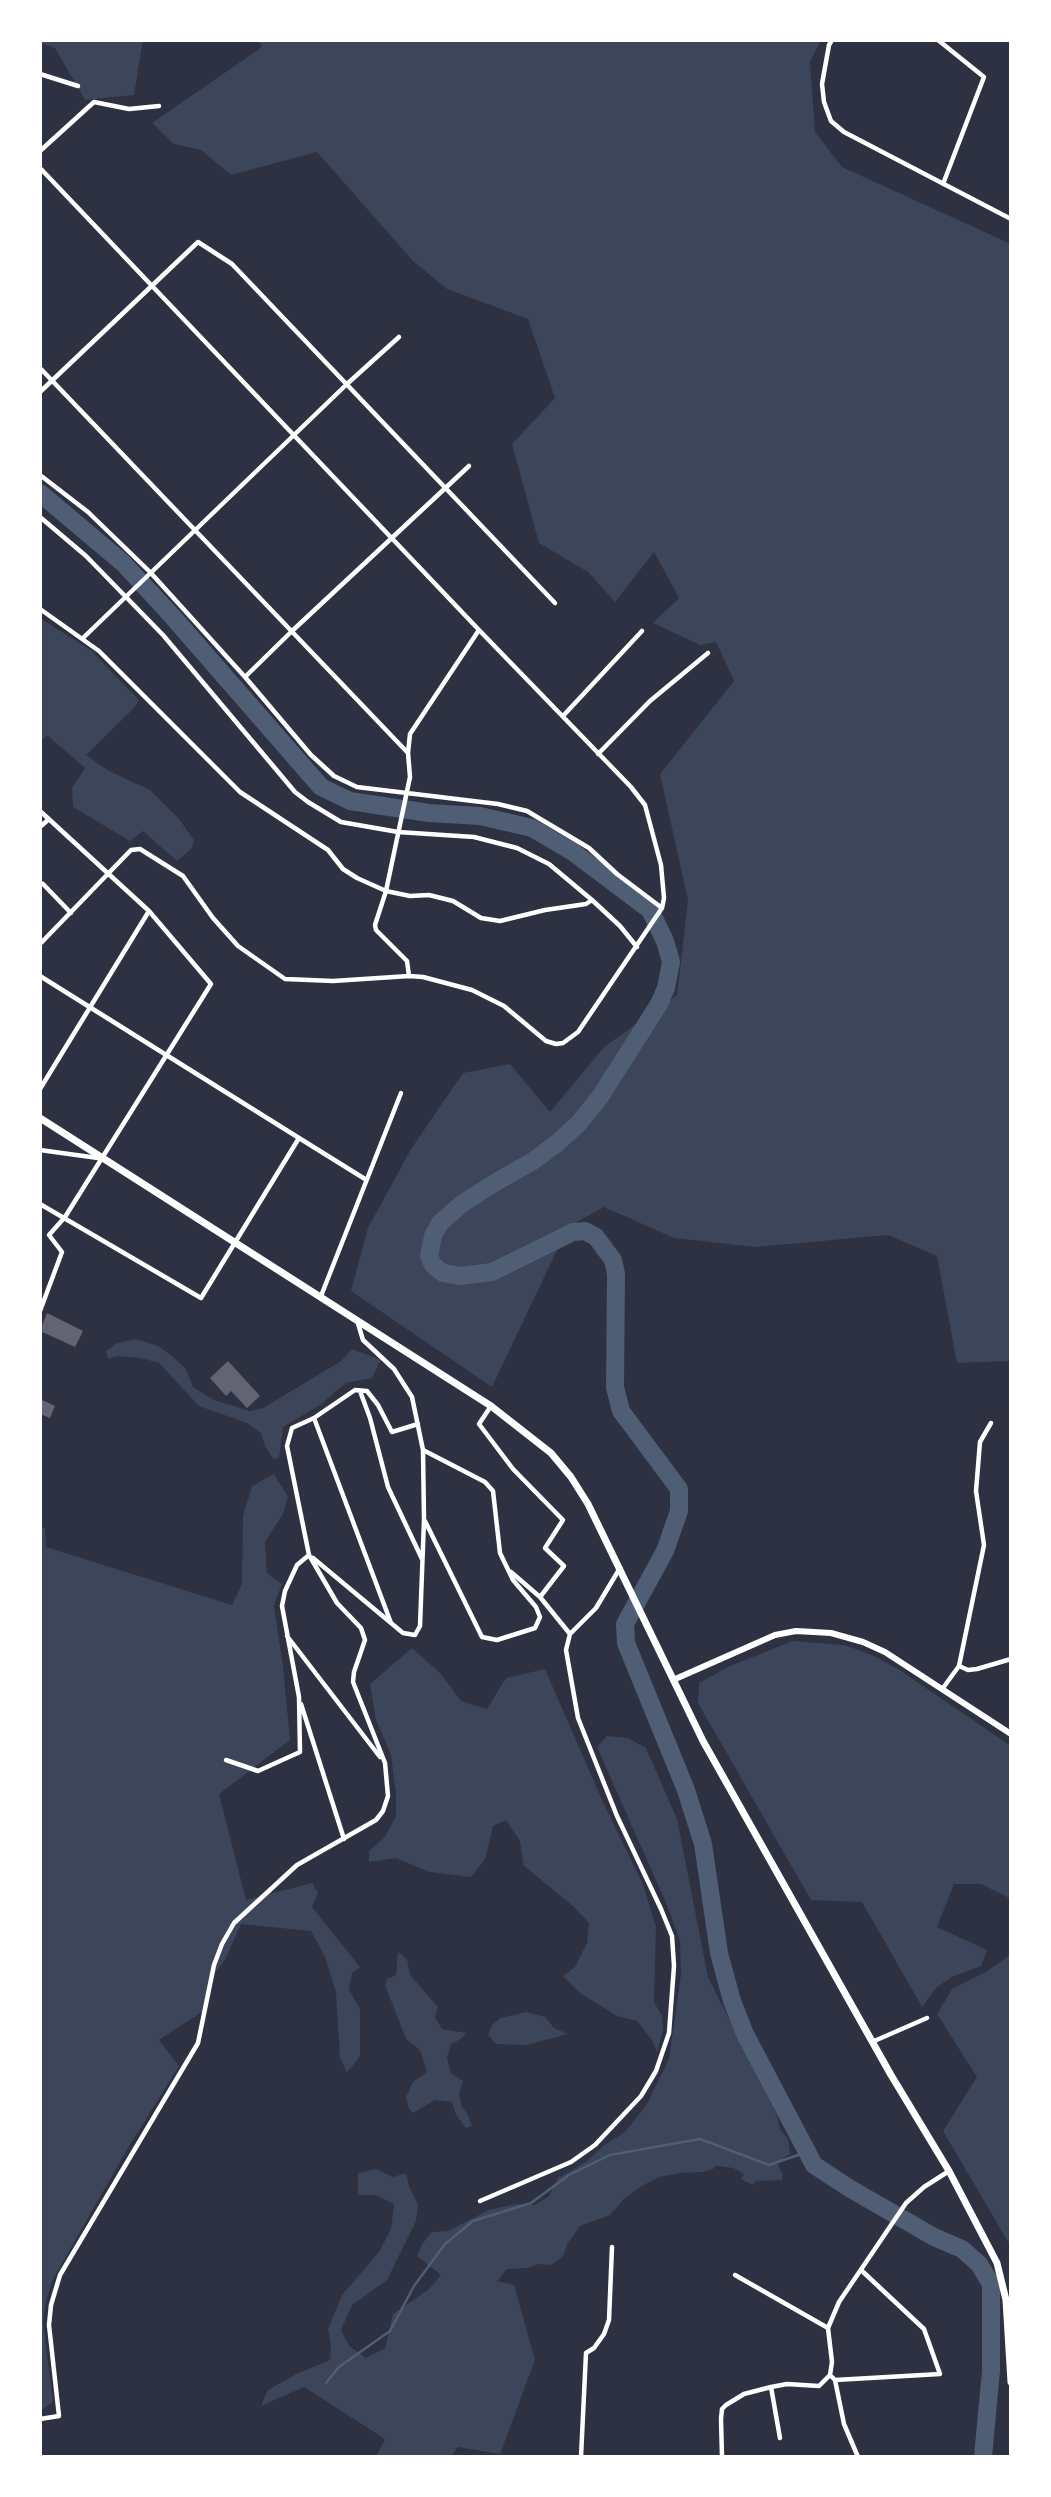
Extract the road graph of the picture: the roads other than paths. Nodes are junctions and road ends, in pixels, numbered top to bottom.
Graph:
1 (832, 40) edge
2 (938, 40) edge
3 (40, 74) edge
4 (78, 86) dead end
5 (159, 106) dead end
6 (40, 151) edge
7 (40, 168) edge
8 (943, 184) junction
9 (1011, 219) edge
10 (152, 285) junction
11 (399, 337) dead end
12 (40, 368) edge
13 (53, 381) junction
14 (347, 384) junction
15 (40, 392) edge
16 (296, 435) junction
17 (470, 466) dead end
18 (40, 475) edge
19 (445, 488) junction
20 (40, 517) edge
21 (195, 531) junction
22 (391, 538) junction
23 (150, 572) junction
24 (125, 598) junction
25 (555, 603) dead end
26 (40, 609) edge
27 (479, 630) junction
28 (642, 631) dead end
29 (291, 632) junction
30 (83, 638) junction
31 (708, 653) dead end
32 (245, 677) junction
33 (563, 716) junction
34 (408, 753) junction
35 (598, 754) junction
36 (407, 792) junction
37 (40, 811) edge
38 (49, 820) junction
39 (40, 827) edge
40 (398, 832) junction
41 (108, 874) junction
42 (40, 883) edge
43 (386, 891) junction
44 (592, 900) junction
45 (662, 908) junction
46 (149, 911) junction
47 (71, 913) junction
48 (40, 944) edge
49 (636, 947) junction
50 (40, 976) edge
51 (409, 976) junction
52 (91, 1008) junction
53 (166, 1055) junction
54 (40, 1089) edge
55 (401, 1093) dead end
56 (40, 1118) edge
57 (299, 1138) junction
58 (40, 1150) edge
59 (103, 1158) junction
60 (365, 1179) junction
61 (40, 1204) edge
62 (65, 1217) junction
63 (236, 1243) junction
64 (321, 1296) junction
65 (40, 1311) edge
66 (357, 1320) junction
67 (360, 1390) junction
68 (491, 1406) junction
69 (314, 1418) junction
70 (991, 1423) dead end
71 (418, 1424) junction
72 (424, 1450) junction
73 (424, 1520) junction
74 (309, 1555) junction
75 (423, 1560) junction
76 (620, 1569) junction
77 (510, 1571) junction
78 (540, 1597) junction
79 (391, 1624) junction
80 (570, 1634) junction
81 (286, 1636) junction
82 (1011, 1659) edge
83 (959, 1666) junction
84 (673, 1680) junction
85 (943, 1688) junction
86 (299, 1697) junction
87 (1011, 1734) edge
88 (226, 1760) dead end
89 (385, 1763) junction
90 (344, 1839) junction
91 (927, 2018) dead end
92 (873, 2042) junction
93 (949, 2171) junction
94 (480, 2201) dead end
95 (612, 2247) dead end
96 (861, 2270) junction
97 (735, 2275) dead end
98 (828, 2328) junction
99 (830, 2375) junction
100 (835, 2380) junction
101 (1011, 2382) edge
102 (771, 2387) junction
103 (40, 2419) edge
104 (780, 2438) dead end
105 (581, 2457) edge
106 (722, 2457) edge
107 (858, 2457) edge

1 - 8 street
2 - 8 street
3 - 4 street
5 - 6 street
7 - 10 street
8 - 9 street
10 - 13 street
10 - 14 street
10 - 16 street
11 - 14 street
12 - 13 street
13 - 15 street
13 - 21 street
14 - 16 street
14 - 19 street
16 - 21 street
16 - 22 street
17 - 19 street
18 - 23 street
19 - 22 street
19 - 25 street
20 - 24 street
21 - 23 street
21 - 29 street
22 - 27 street
22 - 29 street
23 - 24 street
23 - 32 street
24 - 30 street
24 - 40 street
26 - 30 street
27 - 33 street
27 - 34 street
28 - 33 street
29 - 32 street
29 - 34 street
30 - 43 street
31 - 35 street
32 - 36 street
33 - 35 street
34 - 36 street
35 - 45 street
36 - 40 street
36 - 45 street
37 - 38 street
38 - 39 street
38 - 41 street
40 - 43 street
40 - 44 street
41 - 46 street
41 - 47 street
41 - 51 street
42 - 47 street
43 - 44 street
43 - 51 street
44 - 49 street
45 - 49 street
46 - 52 street
46 - 53 street
47 - 48 street
49 - 51 street
50 - 52 street
52 - 53 street
52 - 54 street
53 - 57 street
53 - 59 street
55 - 60 street
56 - 59 main road
57 - 60 street
57 - 63 street
58 - 59 street
59 - 62 street
59 - 63 main road
60 - 64 street
61 - 62 street
62 - 63 street
62 - 65 street
63 - 64 main road
64 - 66 main road
66 - 68 main road
66 - 71 street
67 - 69 street
67 - 71 street
67 - 75 street
68 - 76 main road
68 - 78 street
69 - 74 street
69 - 79 street
70 - 83 street
71 - 72 street
72 - 73 street
72 - 77 street
73 - 75 street
73 - 77 street
74 - 79 street
74 - 81 street
74 - 89 street
75 - 79 street
76 - 80 street
76 - 84 main road
77 - 78 street
78 - 80 street
80 - 94 street
81 - 86 street
81 - 89 street
82 - 83 street
83 - 85 street
84 - 85 main road
84 - 92 main road
85 - 87 main road
86 - 88 street
86 - 90 street
89 - 90 street
90 - 103 street
91 - 92 street
92 - 93 main road
93 - 96 street
93 - 101 main road
95 - 105 street
96 - 98 street
96 - 100 street
97 - 98 street
98 - 99 street
99 - 100 street
99 - 102 street
100 - 107 street
102 - 104 street
102 - 106 street

